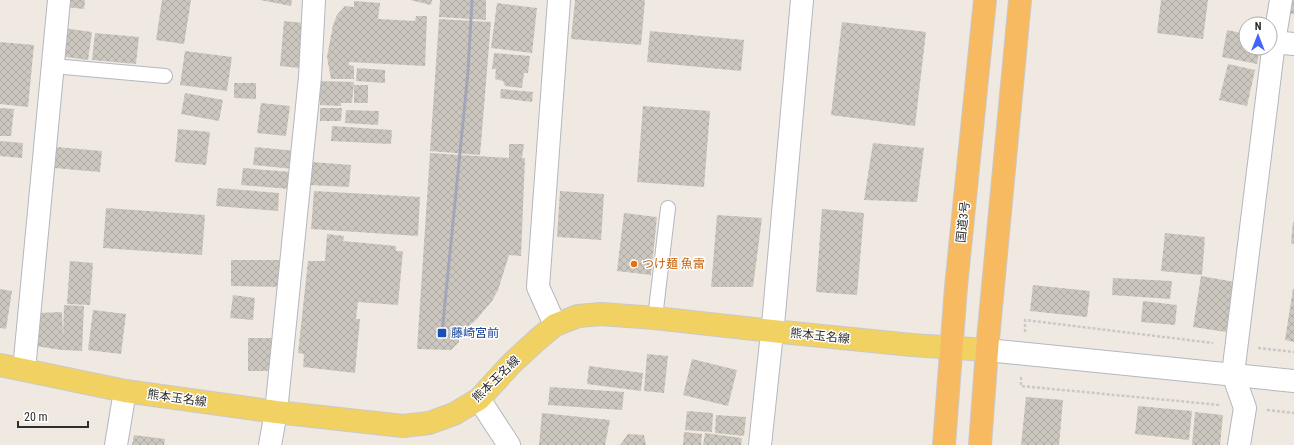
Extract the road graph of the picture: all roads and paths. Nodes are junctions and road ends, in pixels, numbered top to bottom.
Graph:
1 (59, 0) edge
2 (314, 0) edge
3 (559, 0) edge
4 (802, 0) edge
5 (985, 0) edge
6 (1020, 0) edge
7 (1281, 0) edge
8 (1284, 43) edge
9 (52, 66) junction
10 (165, 76) dead end
11 (668, 208) dead end
12 (656, 318) junction
13 (556, 325) junction
14 (772, 331) junction
15 (951, 348) junction
16 (987, 350) junction
17 (0, 365) edge
18 (24, 370) junction
19 (1233, 374) junction
20 (1294, 381) edge
21 (125, 391) junction
22 (479, 399) junction
23 (276, 412) junction
24 (116, 445) edge
25 (270, 445) edge
26 (509, 445) edge
27 (760, 445) edge
28 (944, 445) edge
29 (980, 445) edge
30 (1239, 445) edge

1 - 9 street
2 - 23 street
3 - 13 street
4 - 14 street
5 - 15 highway, 国道3号
6 - 16 highway
7 - 8 street
8 - 19 street
9 - 10 lane
9 - 18 street
11 - 12 lane
12 - 13 main road, 熊本玉名線
12 - 14 main road, 熊本玉名線
13 - 22 main road, 熊本玉名線
14 - 15 main road, 熊本玉名線
14 - 27 street
15 - 16 main road, 熊本玉名線
15 - 28 highway, 国道3号
16 - 19 street
16 - 29 highway
17 - 18 main road, 熊本玉名線
18 - 21 main road, 熊本玉名線
19 - 20 street
19 - 30 street
21 - 23 main road, 熊本玉名線
21 - 24 street
22 - 23 main road, 熊本玉名線
22 - 26 street
23 - 25 street

